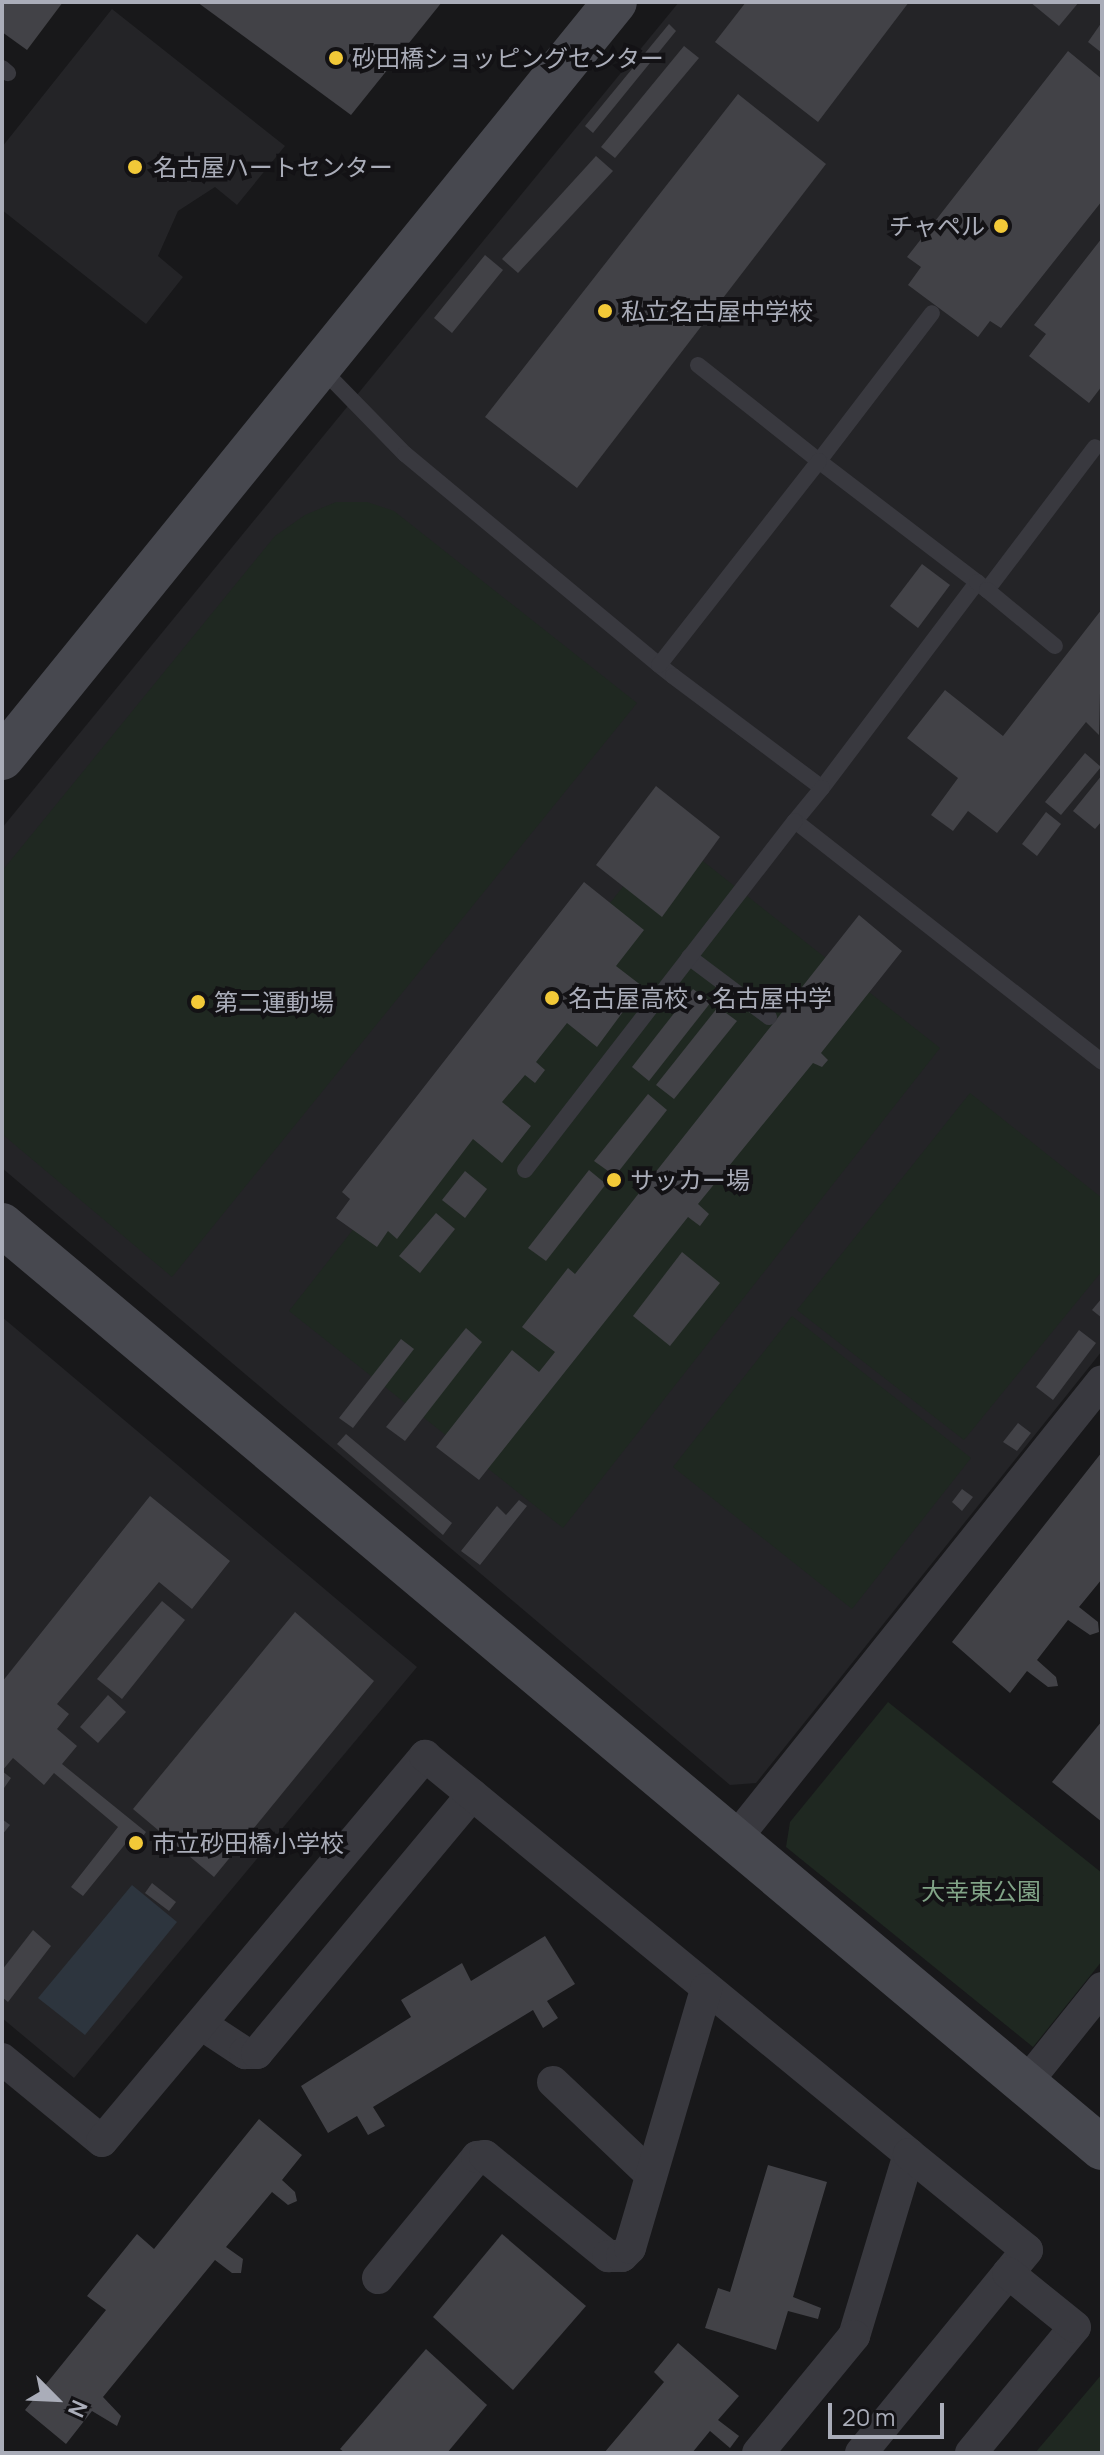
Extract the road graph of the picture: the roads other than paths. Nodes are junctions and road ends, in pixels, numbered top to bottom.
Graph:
1 (615, 2) edge
2 (932, 313) dead end
3 (698, 365) dead end
4 (319, 366) junction
5 (1095, 447) dead end
6 (819, 461) junction
7 (982, 586) junction
8 (1055, 646) dead end
9 (659, 665) junction
10 (2, 758) edge
11 (822, 788) junction
12 (795, 821) junction
13 (689, 957) junction
14 (769, 1017) dead end
15 (1102, 1062) edge
16 (525, 1170) dead end
17 (2, 1225) edge
18 (1102, 1381) edge
19 (472, 1795) junction
20 (736, 1838) junction
21 (1102, 1988) edge
22 (706, 1989) junction
23 (201, 2024) junction
24 (2, 2059) edge
25 (553, 2082) dead end
26 (1026, 2083) junction
27 (1102, 2148) edge
28 (909, 2154) junction
29 (651, 2175) junction
30 (1008, 2273) junction
31 (378, 2278) dead end
32 (758, 2453) edge
33 (861, 2453) edge
34 (971, 2453) edge

1 - 4 street
2 - 6 lane
3 - 6 lane
4 - 9 lane
4 - 10 street
5 - 7 lane
6 - 7 lane
6 - 9 lane
7 - 8 lane
7 - 11 lane
9 - 11 lane
11 - 12 lane
12 - 13 lane
12 - 15 lane
13 - 14 lane
13 - 16 lane
17 - 20 street
18 - 20 street
19 - 22 street
19 - 23 street
19 - 23 street
20 - 26 street
21 - 26 street
22 - 28 street
22 - 29 street
23 - 24 street
25 - 29 street
26 - 27 street
28 - 30 street
28 - 32 street
29 - 31 street
30 - 33 street
30 - 34 street

